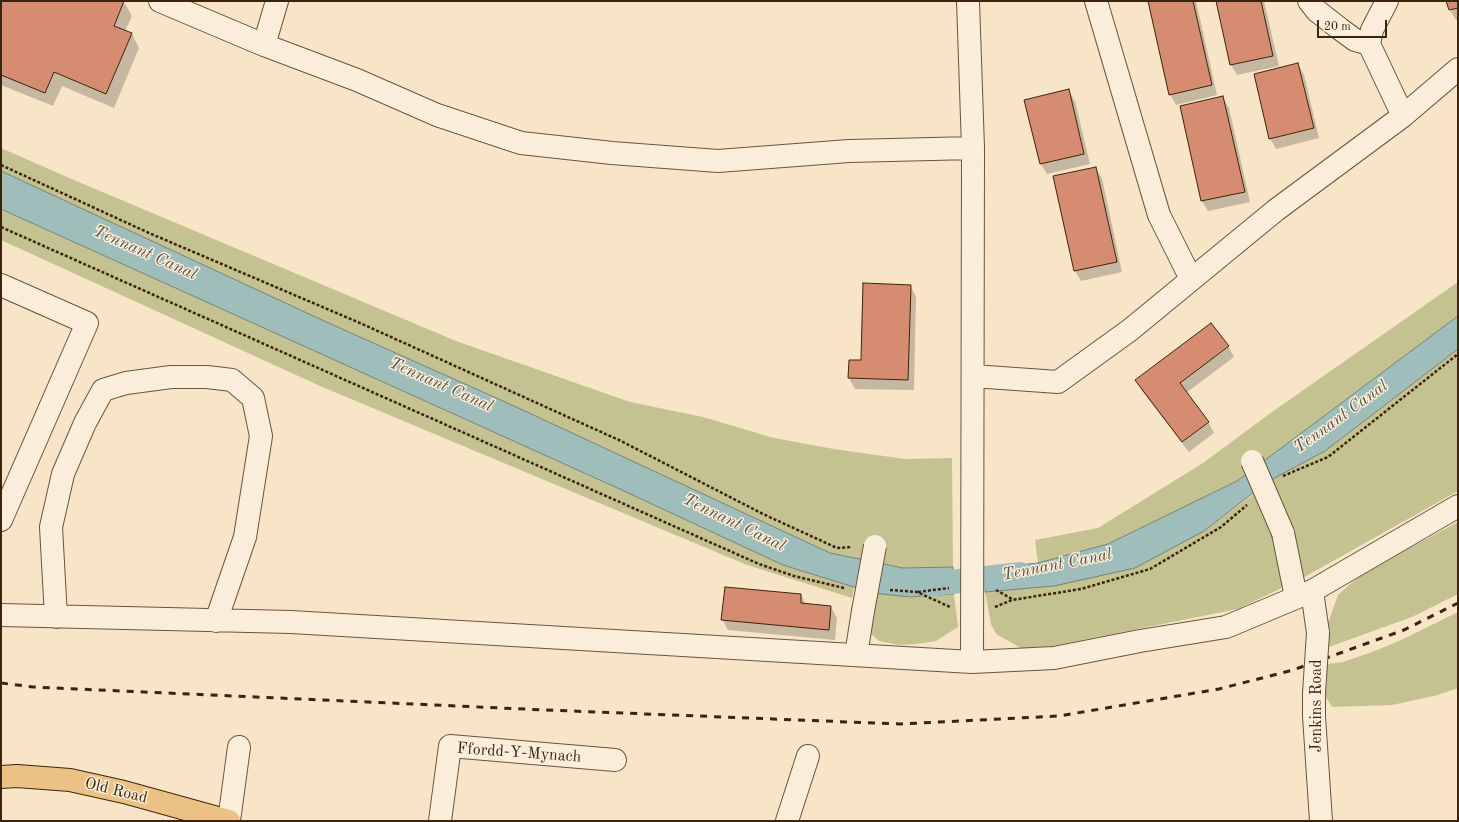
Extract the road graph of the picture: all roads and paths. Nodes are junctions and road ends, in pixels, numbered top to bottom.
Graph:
1 (160, 1) edge
2 (277, 1) edge
3 (968, 1) edge
4 (1096, 1) edge
5 (1309, 1) edge
6 (1387, 1) edge
7 (1369, 44) junction
8 (264, 45) junction
9 (1458, 69) edge
10 (1403, 116) junction
11 (973, 148) junction
12 (1, 166) edge
13 (1, 227) edge
14 (1191, 279) junction
15 (1, 286) edge
16 (1458, 354) edge
17 (972, 376) junction
18 (1252, 461) dead end
19 (1279, 478) dead end
20 (1250, 502) dead end
21 (1458, 506) edge
22 (1, 520) edge
23 (875, 546) joint
24 (759, 564) dead end
25 (1304, 594) junction
26 (972, 608) junction
27 (1, 615) edge
28 (56, 616) junction
29 (216, 621) junction
30 (856, 655) junction
31 (972, 662) junction
32 (238, 747) dead end
33 (808, 756) dead end
34 (615, 760) dead end
35 (1, 778) edge
36 (229, 821) edge
37 (440, 821) edge
38 (787, 821) edge
39 (1322, 821) edge

1 - 8 street
2 - 8 street
3 - 11 street
4 - 14 street
5 - 7 street
6 - 7 street
7 - 10 street
8 - 11 street
9 - 10 street
10 - 14 street
11 - 17 street
12 - 23 path
13 - 24 path
14 - 17 street
15 - 22 street
16 - 19 path
17 - 26 street
18 - 25 street, Jenkins Road, bridge
20 - 26 path
21 - 25 street
23 - 30 street, bridge
25 - 31 street
25 - 39 street, Jenkins Road, bridge
26 - 31 street
27 - 28 street
28 - 29 street
28 - 29 street
29 - 30 street
30 - 31 street
32 - 36 street
33 - 38 street
34 - 37 street, Ffordd-Y-Mynach
35 - 36 main road, Old Road

